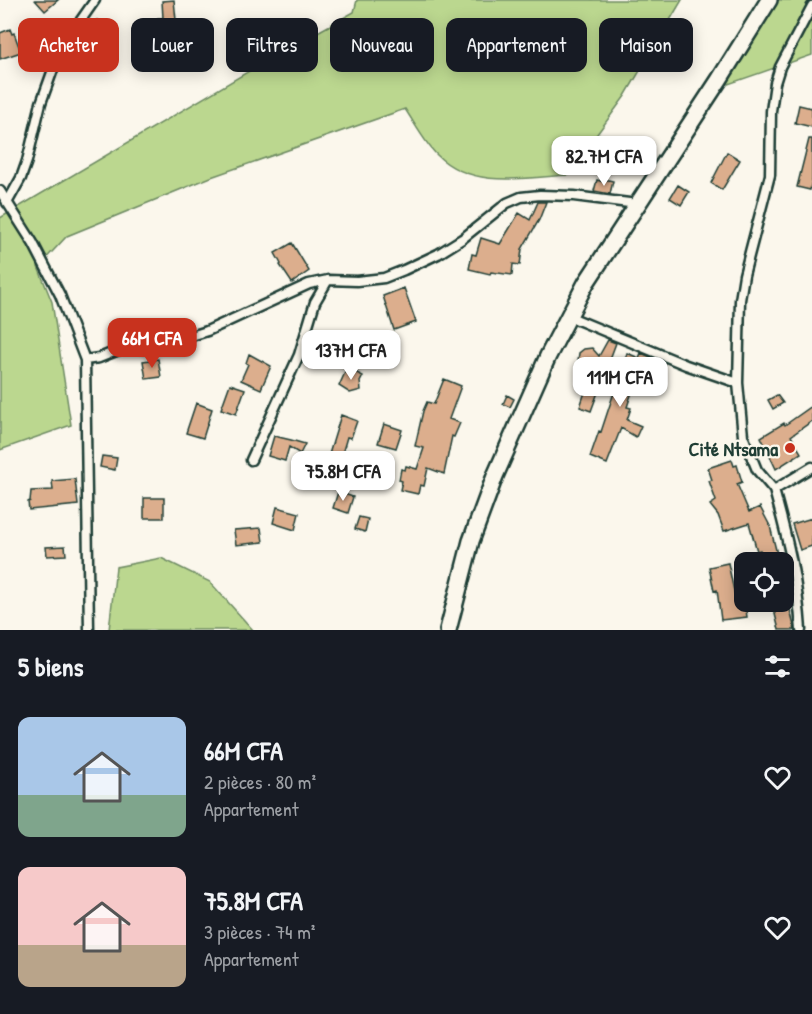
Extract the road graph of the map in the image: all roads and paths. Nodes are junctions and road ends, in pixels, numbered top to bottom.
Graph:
1 (95, 0) edge
2 (769, 0) edge
3 (812, 6) edge
4 (0, 191) edge
5 (7, 203) junction
6 (637, 204) junction
7 (328, 280) junction
8 (568, 315) junction
9 (85, 360) junction
10 (738, 383) junction
11 (251, 460) dead end
12 (812, 467) edge
13 (774, 490) junction
14 (89, 630) edge
15 (448, 630) edge
16 (801, 630) edge

1 - 5 street
2 - 6 highway
3 - 10 street
4 - 5 street
5 - 9 street
6 - 7 street
6 - 8 highway
7 - 9 street
7 - 11 street
8 - 10 street
8 - 15 highway
9 - 14 street
10 - 13 street
12 - 13 street
13 - 16 street

